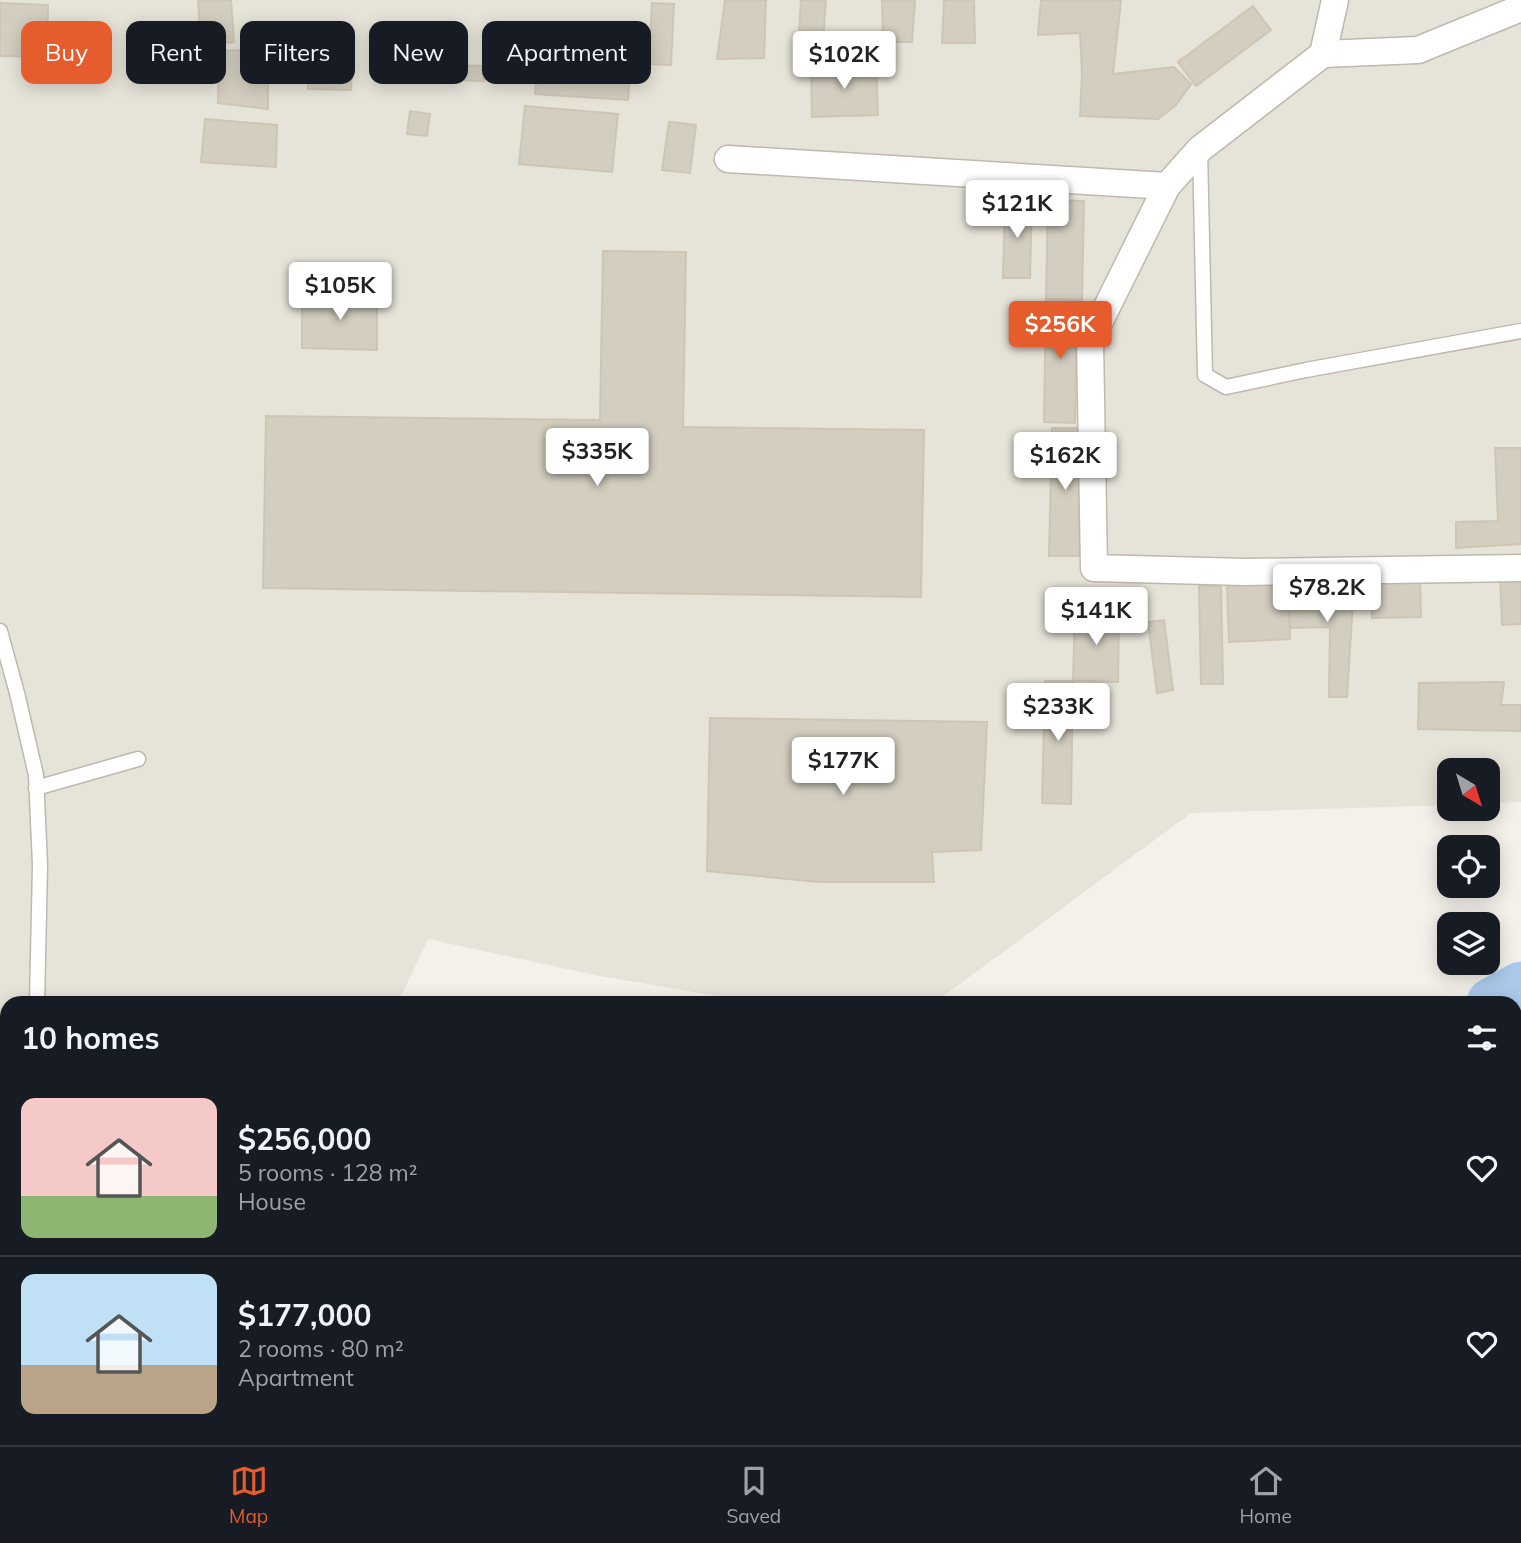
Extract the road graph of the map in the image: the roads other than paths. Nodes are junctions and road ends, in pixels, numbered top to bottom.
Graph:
1 (1335, 0) edge
2 (1521, 8) edge
3 (1323, 54) junction
4 (1200, 149) junction
5 (728, 159) dead end
6 (1167, 186) junction
7 (1521, 331) edge
8 (1521, 568) edge
9 (0, 631) edge
10 (138, 760) dead end
11 (36, 788) junction
12 (37, 996) edge

1 - 3 street
2 - 3 street
3 - 4 street
4 - 6 street
4 - 7 lane
5 - 6 street
6 - 8 street
9 - 11 lane
10 - 11 lane
11 - 12 lane

